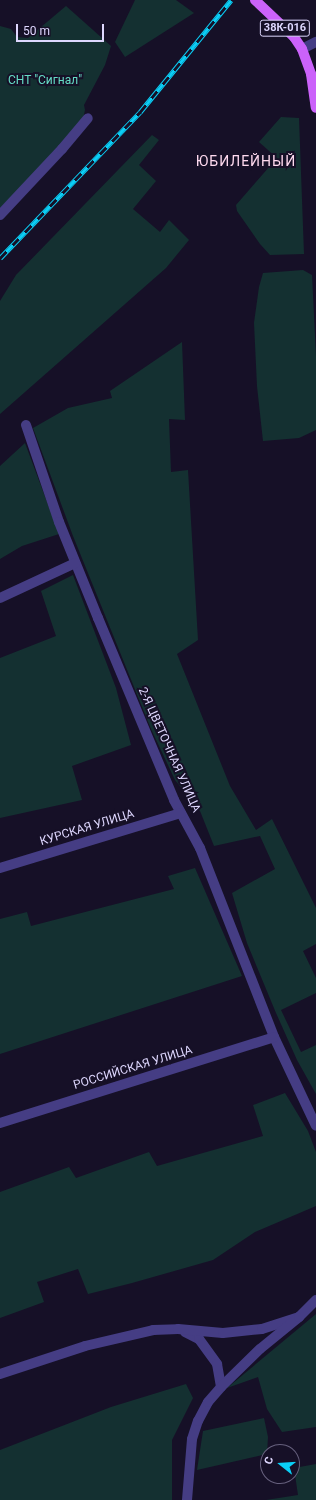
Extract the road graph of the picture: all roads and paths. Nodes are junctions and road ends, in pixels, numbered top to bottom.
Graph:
1 (255, 0) edge
2 (316, 42) edge
3 (302, 49) junction
4 (316, 108) edge
5 (88, 118) dead end
6 (0, 215) edge
7 (26, 425) dead end
8 (76, 563) junction
9 (0, 598) edge
10 (181, 814) junction
11 (0, 868) edge
12 (274, 1038) junction
13 (0, 1123) edge
14 (316, 1126) edge
15 (316, 1300) edge
16 (299, 1317) junction
17 (178, 1329) junction
18 (0, 1374) edge
19 (220, 1388) junction
20 (187, 1500) edge

1 - 3 main road, 38К-016
2 - 3 street
3 - 4 main road, 38К-016
5 - 6 street
7 - 8 street, 2-Я ЦВЕТОЧНАЯ УЛИЦА
8 - 9 street
8 - 10 street, 2-Я ЦВЕТОЧНАЯ УЛИЦА
10 - 11 street, КУРСКАЯ УЛИЦА
10 - 12 street, 2-Я ЦВЕТОЧНАЯ УЛИЦА
12 - 13 street, РОССИЙСКАЯ УЛИЦА
12 - 14 street, 2-Я ЦВЕТОЧНАЯ УЛИЦА
15 - 16 street
16 - 17 street
16 - 19 street
17 - 18 street
17 - 19 street
19 - 20 street

